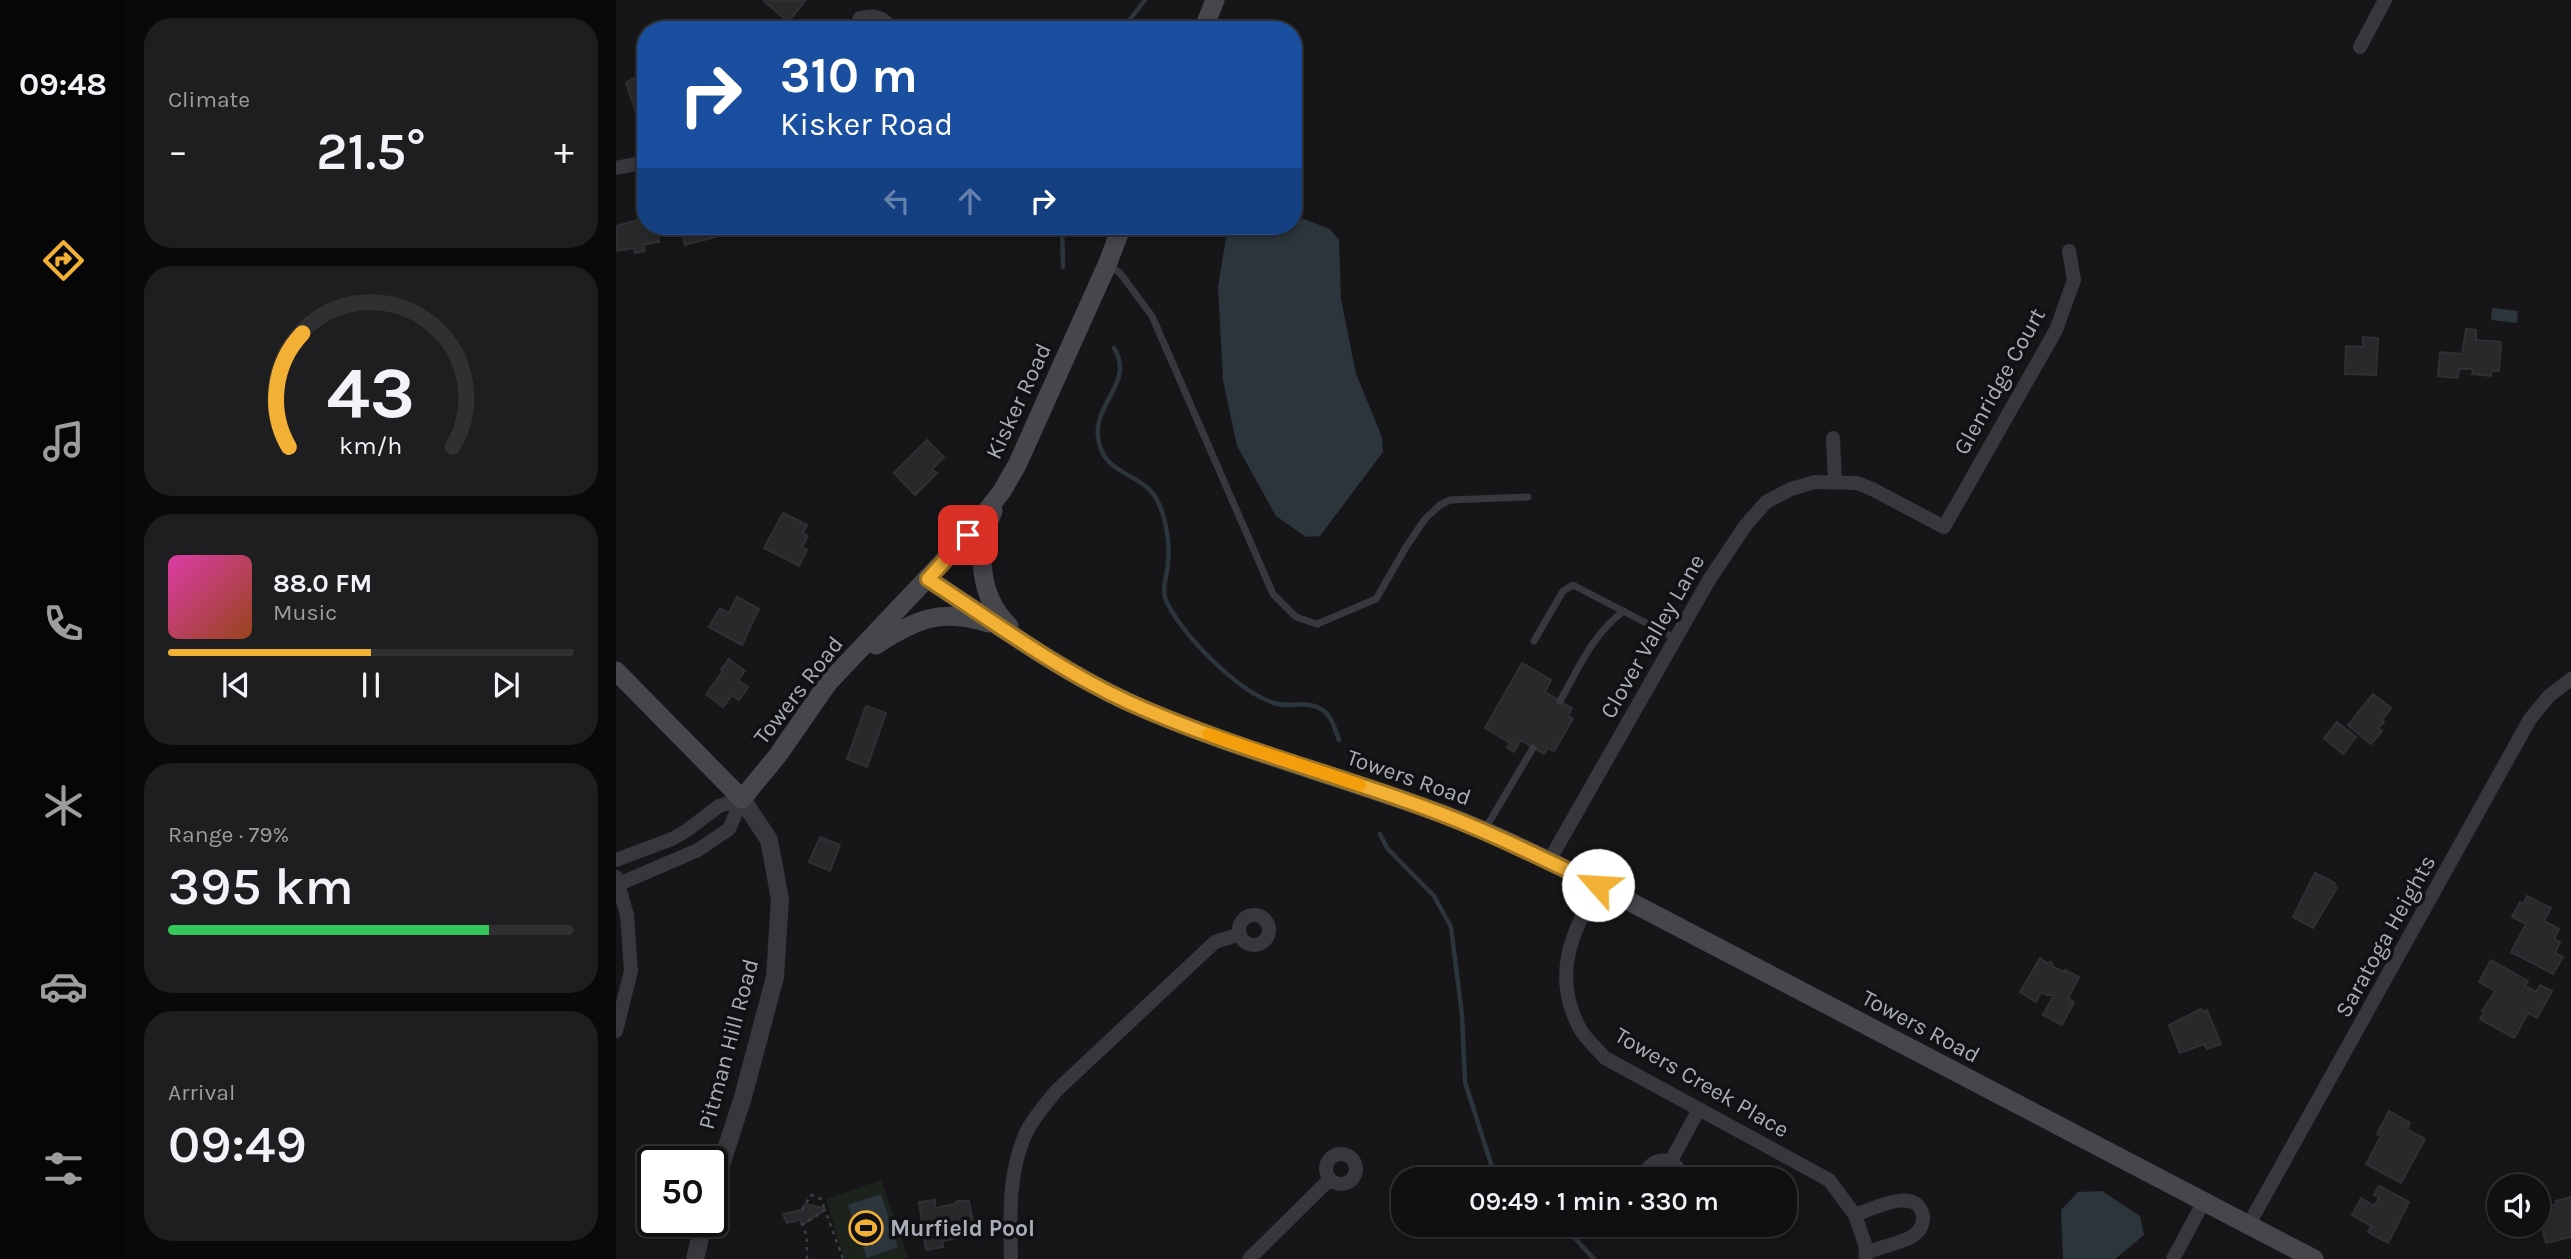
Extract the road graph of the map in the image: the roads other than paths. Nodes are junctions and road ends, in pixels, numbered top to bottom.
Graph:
1 (1215, 0) edge
2 (2385, 0) edge
3 (858, 21) edge
4 (884, 21) edge
5 (1207, 21) edge
6 (2360, 47) dead end
7 (637, 164) edge
8 (616, 168) edge
9 (1119, 235) edge
10 (2069, 251) dead end
11 (1107, 265) junction
12 (1833, 438) dead end
13 (1835, 482) junction
14 (1002, 491) junction
15 (1528, 497) dead end
16 (1944, 527) joint
17 (928, 579) junction
18 (1624, 611) junction
19 (1003, 628) junction
20 (1676, 639) junction
21 (1534, 641) dead end
22 (1033, 648) junction
23 (842, 666) junction
24 (616, 671) edge
25 (2571, 679) edge
26 (1560, 701) dead end
27 (1533, 748) dead end
28 (742, 799) junction
29 (1484, 830) junction
30 (686, 831) junction
31 (698, 850) junction
32 (616, 860) edge
33 (1549, 860) junction
34 (617, 881) edge
35 (1598, 885) junction
36 (1240, 934) dead end
37 (616, 1031) edge
38 (1699, 1109) junction
39 (727, 1146) edge
40 (1671, 1161) junction
41 (1648, 1167) edge
42 (1678, 1167) edge
43 (1330, 1179) dead end
44 (2204, 1201) junction
45 (1855, 1215) junction
46 (2249, 1224) junction
47 (701, 1237) edge
48 (1867, 1255) edge
49 (695, 1259) edge
50 (1011, 1259) edge
51 (1249, 1259) edge
52 (2173, 1259) edge
53 (2314, 1259) edge

1 - 5 main road
2 - 6 street
3 - 4 street
7 - 8 street
9 - 11 main road, Kisker Road
10 - 16 street, Glenridge Court
11 - 14 main road, Kisker Road
11 - 15 lane
12 - 13 street
13 - 16 street, Clover Valley Lane
13 - 20 street, Clover Valley Lane
14 - 17 main road, Kisker Road
14 - 22 main road
17 - 19 main road, Towers Road
17 - 23 main road, Towers Road
18 - 20 lane
18 - 21 lane
18 - 26 lane
19 - 22 main road, Towers Road
19 - 23 main road
20 - 33 street, Clover Valley Lane
22 - 29 main road, Towers Road
23 - 28 main road, Towers Road
24 - 28 main road, Pitman Hill Road
25 - 46 street, Saratoga Heights
27 - 29 lane
28 - 30 street
28 - 31 street
28 - 39 street, Pitman Hill Road
29 - 33 main road, Towers Road
30 - 31 street
30 - 32 street
31 - 34 street
33 - 35 main road, Towers Road
34 - 37 street
35 - 38 street, Towers Creek Place
35 - 44 main road, Towers Road
36 - 50 street
38 - 40 street
38 - 45 street, Towers Creek Place
40 - 41 street
40 - 42 street
43 - 51 street
44 - 46 main road, Towers Road
44 - 52 street
45 - 48 street, Towers Creek Place
45 - 48 street, Towers Creek Place
46 - 53 main road, Towers Road
47 - 49 street

